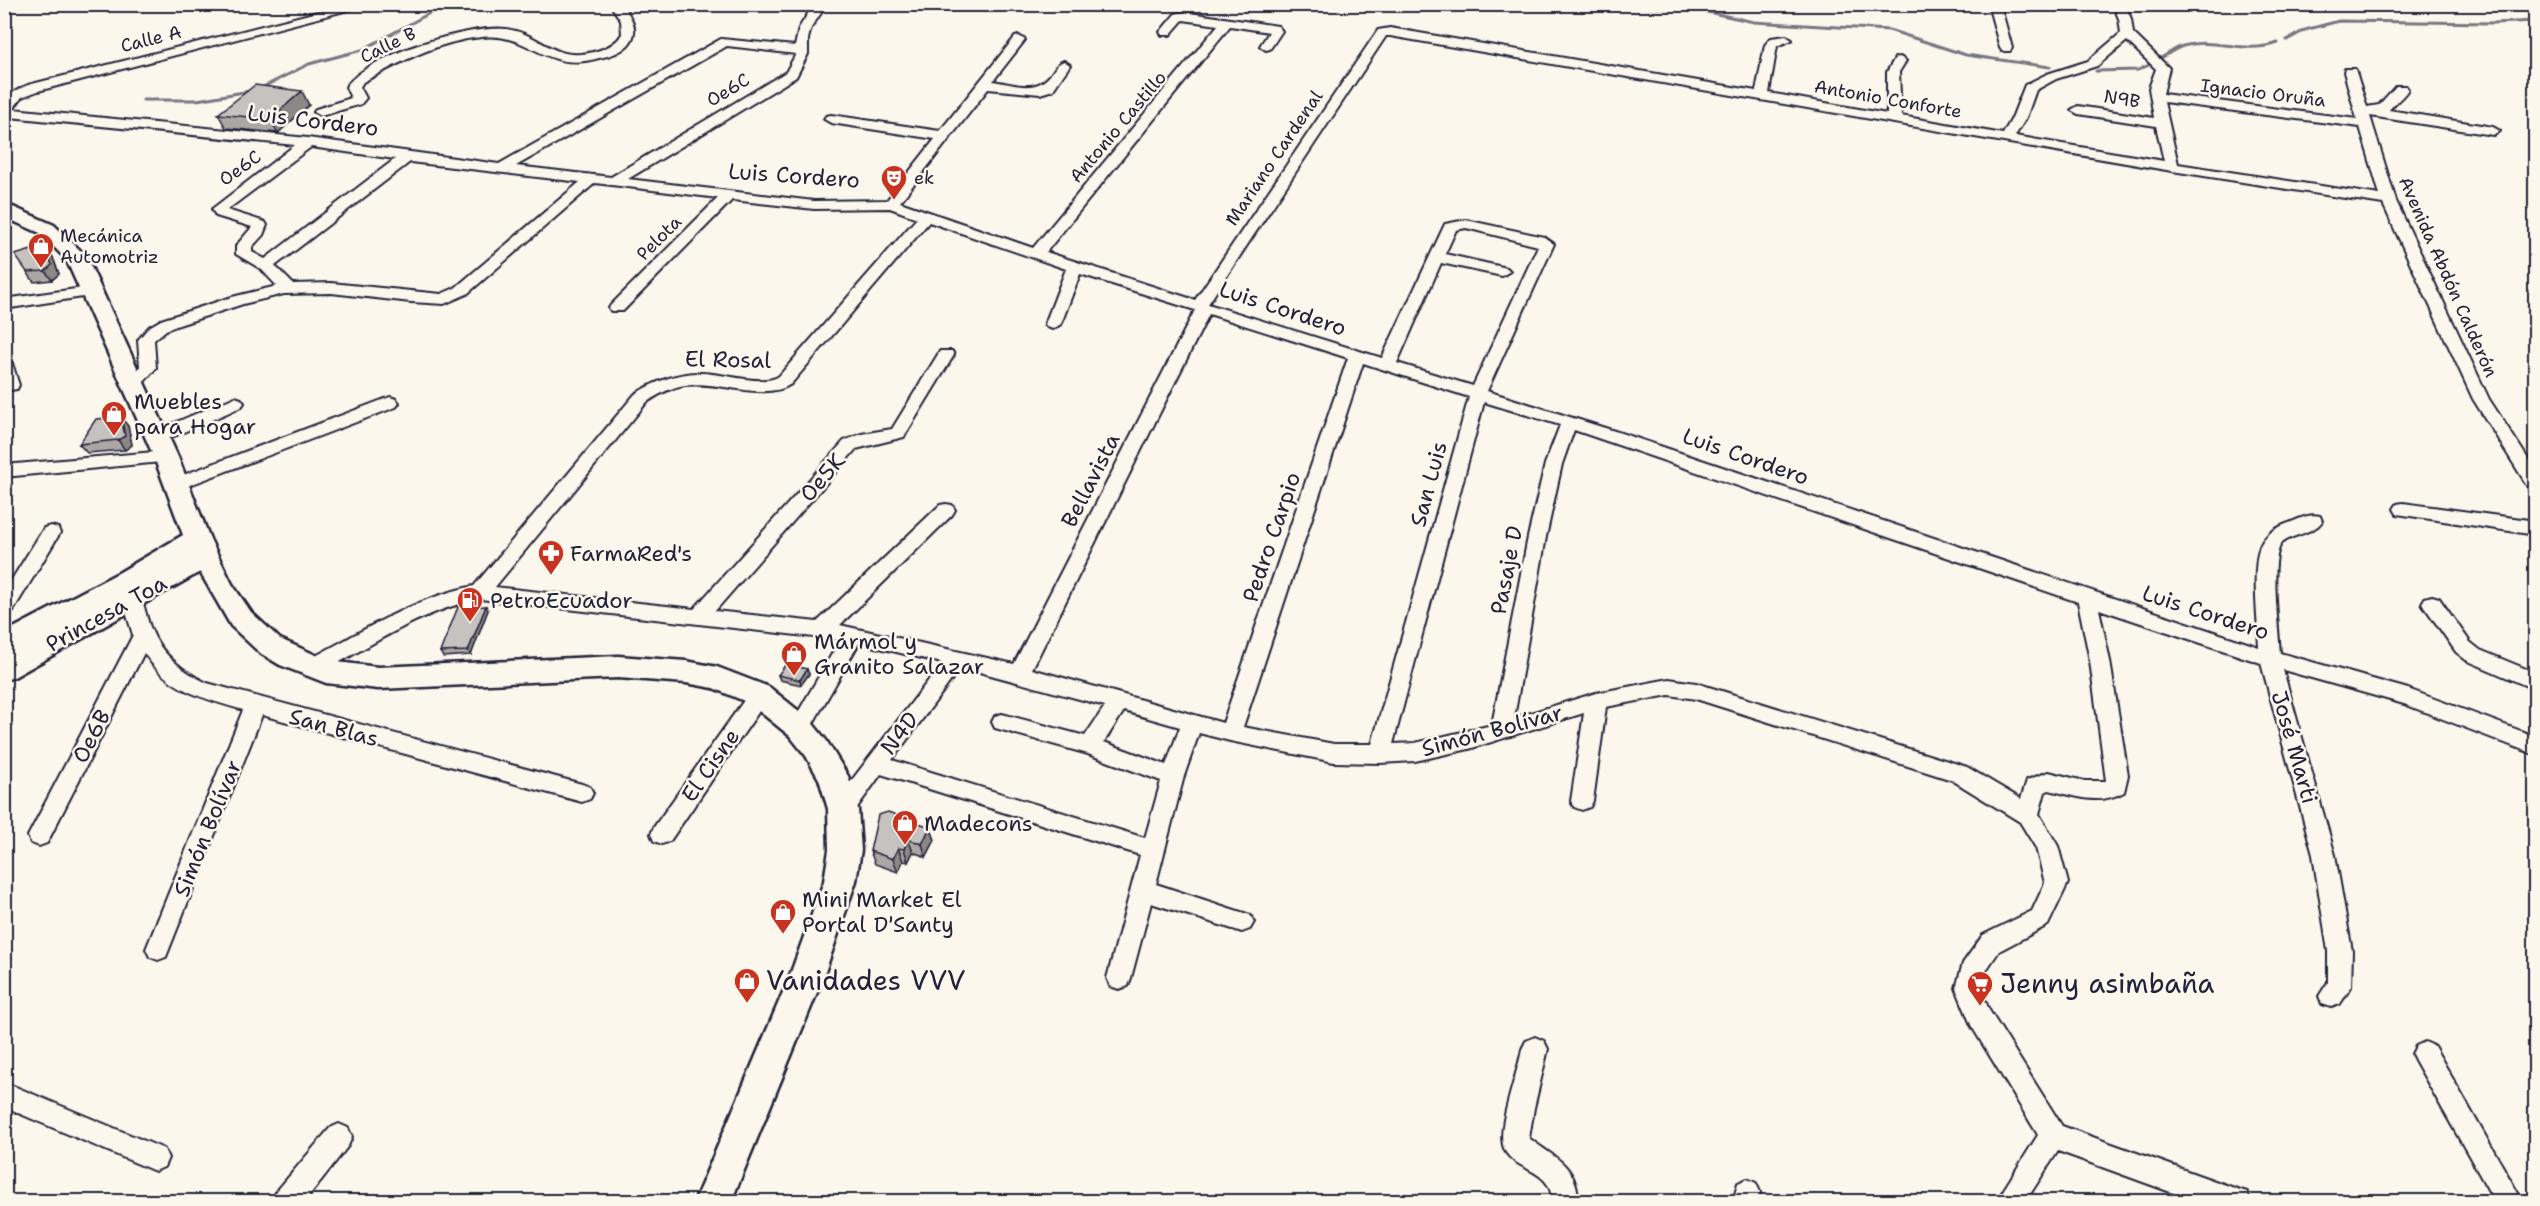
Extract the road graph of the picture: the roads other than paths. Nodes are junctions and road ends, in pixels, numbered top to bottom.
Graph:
1 (365, 4) edge
2 (616, 4) edge
3 (821, 4) edge
4 (1994, 4) edge
5 (2119, 4) edge
6 (1227, 22) junction
7 (1166, 32) dead end
8 (1382, 33) joint
9 (2127, 34) junction
10 (1019, 40) dead end
11 (1786, 40) dead end
12 (1266, 46) dead end
13 (2006, 48) dead end
14 (801, 50) junction
15 (1900, 61) dead end
16 (1064, 65) dead end
17 (2350, 72) dead end
18 (983, 84) junction
19 (2401, 88) dead end
20 (11, 94) edge
21 (1762, 96) junction
22 (2156, 97) junction
23 (2078, 110) dead end
24 (321, 112) dead end
25 (2366, 115) junction
26 (1894, 118) junction
27 (831, 119) dead end
28 (2161, 123) junction
29 (2493, 131) dead end
30 (943, 136) junction
31 (2007, 138) junction
32 (308, 142) junction
33 (407, 157) junction
34 (2172, 166) junction
35 (501, 168) junction
36 (592, 179) junction
37 (616, 180) junction
38 (729, 195) junction
39 (2389, 201) junction
40 (891, 204) junction
41 (4, 209) edge
42 (925, 218) junction
43 (1036, 254) junction
44 (1436, 257) junction
45 (266, 266) junction
46 (1075, 267) junction
47 (1502, 271) dead end
48 (89, 288) junction
49 (288, 288) junction
50 (4, 295) edge
51 (4, 304) edge
52 (1202, 307) junction
53 (617, 308) dead end
54 (1053, 324) dead end
55 (946, 356) dead end
56 (1357, 356) junction
57 (4, 363) edge
58 (1388, 364) junction
59 (11, 385) dead end
60 (132, 385) junction
61 (1478, 393) junction
62 (235, 403) dead end
63 (390, 403) dead end
64 (1570, 422) junction
65 (161, 447) junction
66 (4, 471) edge
67 (176, 484) junction
68 (2535, 486) edge
69 (2403, 509) dead end
70 (946, 510) dead end
71 (2313, 521) dead end
72 (2535, 528) edge
73 (51, 533) dead end
74 (202, 548) junction
75 (480, 592) junction
76 (2086, 598) junction
77 (132, 599) junction
78 (2432, 603) dead end
79 (4, 609) edge
80 (700, 615) junction
81 (823, 629) junction
82 (854, 634) junction
83 (143, 635) junction
84 (4, 646) edge
85 (957, 658) junction
86 (2270, 658) junction
87 (313, 667) junction
88 (4, 669) edge
89 (1019, 674) junction
90 (2535, 682) edge
91 (759, 695) junction
92 (1596, 701) junction
93 (1119, 702) junction
94 (255, 706) junction
95 (1002, 722) dead end
96 (1192, 723) junction
97 (801, 728) junction
98 (1501, 731) junction
99 (1230, 733) junction
100 (1090, 746) junction
101 (2535, 747) edge
102 (1380, 754) junction
103 (876, 764) junction
104 (1173, 776) junction
105 (582, 793) dead end
106 (1582, 801) dead end
107 (843, 809) junction
108 (2028, 815) junction
109 (662, 834) dead end
110 (39, 836) dead end
111 (1154, 850) junction
112 (1143, 891) junction
113 (1242, 922) dead end
114 (158, 949) dead end
115 (1119, 978) dead end
116 (2331, 996) dead end
117 (1535, 1049) dead end
118 (2425, 1054) dead end
119 (4, 1094) edge
120 (2053, 1136) junction
121 (339, 1137) dead end
122 (155, 1158) dead end
123 (286, 1202) edge
124 (711, 1202) edge
125 (1565, 1202) edge
126 (2009, 1202) edge
127 (2237, 1202) edge
128 (2510, 1202) edge

1 - 20 street, Calle A
2 - 24 street, Calle B
3 - 14 street, Oe6C
4 - 13 street
5 - 9 street
6 - 7 street
6 - 12 street
6 - 43 street, Antonio Castillo
8 - 21 street, Antonio Conforte
8 - 52 street, Mariano Cardenal
9 - 22 street
9 - 31 street
10 - 18 street
11 - 21 street
14 - 35 street
14 - 37 street, Oe6C
15 - 26 street
16 - 18 street
17 - 25 street, Avenida Abdón Calderón
18 - 30 street
19 - 25 street
20 - 32 street, Luis Cordero
21 - 26 street, Antonio Conforte
22 - 25 street, Ignacio Oruña
22 - 28 street
23 - 28 street, N9B
25 - 29 street, Ignacio Oruña
25 - 39 street, Avenida Abdón Calderón
26 - 31 street, Antonio Conforte
27 - 30 street
28 - 34 street
30 - 40 street
31 - 34 street, Antonio Conforte
32 - 33 street, Luis Cordero
32 - 45 street, Oe6C
33 - 35 street, Luis Cordero
33 - 45 street
34 - 39 street, Antonio Conforte
35 - 36 street, Luis Cordero
36 - 37 street, Luis Cordero
36 - 49 street
37 - 38 street, Luis Cordero
38 - 40 street, Luis Cordero
38 - 53 street, Pelota
39 - 68 street, Avenida Abdón Calderón
40 - 42 street, Luis Cordero
41 - 48 main road
42 - 43 street, Luis Cordero
42 - 75 street, El Rosal
43 - 46 street, Luis Cordero
44 - 47 street
44 - 58 street
44 - 61 street, San Luis
45 - 49 street, Oe6C
46 - 52 street, Luis Cordero
46 - 54 street
48 - 50 street
48 - 51 street
48 - 60 main road
49 - 60 street
52 - 56 street, Luis Cordero
52 - 89 street, Bellavista
55 - 80 street, Oe5K
56 - 58 street, Luis Cordero
56 - 99 street, Pedro Carpio
57 - 59 street
58 - 61 street, Luis Cordero
60 - 65 main road
61 - 64 street, Luis Cordero
61 - 102 street, San Luis
62 - 65 street
63 - 67 street
64 - 76 street, Luis Cordero
64 - 98 street, Pasaje D
65 - 66 street
65 - 67 main road
67 - 74 main road
69 - 72 street
70 - 81 street
71 - 86 street, José Marti
73 - 79 street
74 - 77 main road, Princesa Toa
74 - 84 main road, Princesa Toa
74 - 87 main road
75 - 80 street, Simón Bolívar
75 - 87 street, Simón Bolívar
76 - 86 street, Luis Cordero
76 - 108 street
77 - 83 street, San Blas
77 - 88 main road, Princesa Toa
78 - 90 street
80 - 81 street, Simón Bolívar
81 - 82 street, Simón Bolívar
82 - 85 street, Simón Bolívar
82 - 97 street
83 - 94 street, San Blas
83 - 110 street, Oe6B
85 - 89 street, Simón Bolívar
85 - 103 street, N4D
86 - 101 street, Luis Cordero
86 - 116 street, José Marti
87 - 91 main road
89 - 93 street, Simón Bolívar
91 - 97 main road
91 - 109 street, El Cisne
92 - 98 street, Simón Bolívar
92 - 106 street
92 - 108 street, Simón Bolívar
93 - 96 street, Simón Bolívar
93 - 100 street
94 - 105 street, San Blas
94 - 114 street, Simón Bolívar
95 - 100 street
96 - 99 street, Simón Bolívar
96 - 104 street
97 - 107 main road
98 - 102 street, Simón Bolívar
99 - 102 street, Simón Bolívar
100 - 104 street
103 - 107 street, N4D
103 - 111 street
104 - 111 street
107 - 124 main road
108 - 120 street, Simón Bolívar
111 - 112 street
112 - 113 street
112 - 115 street
117 - 125 street
118 - 128 street
119 - 122 street
120 - 126 street
120 - 127 street
121 - 123 street

